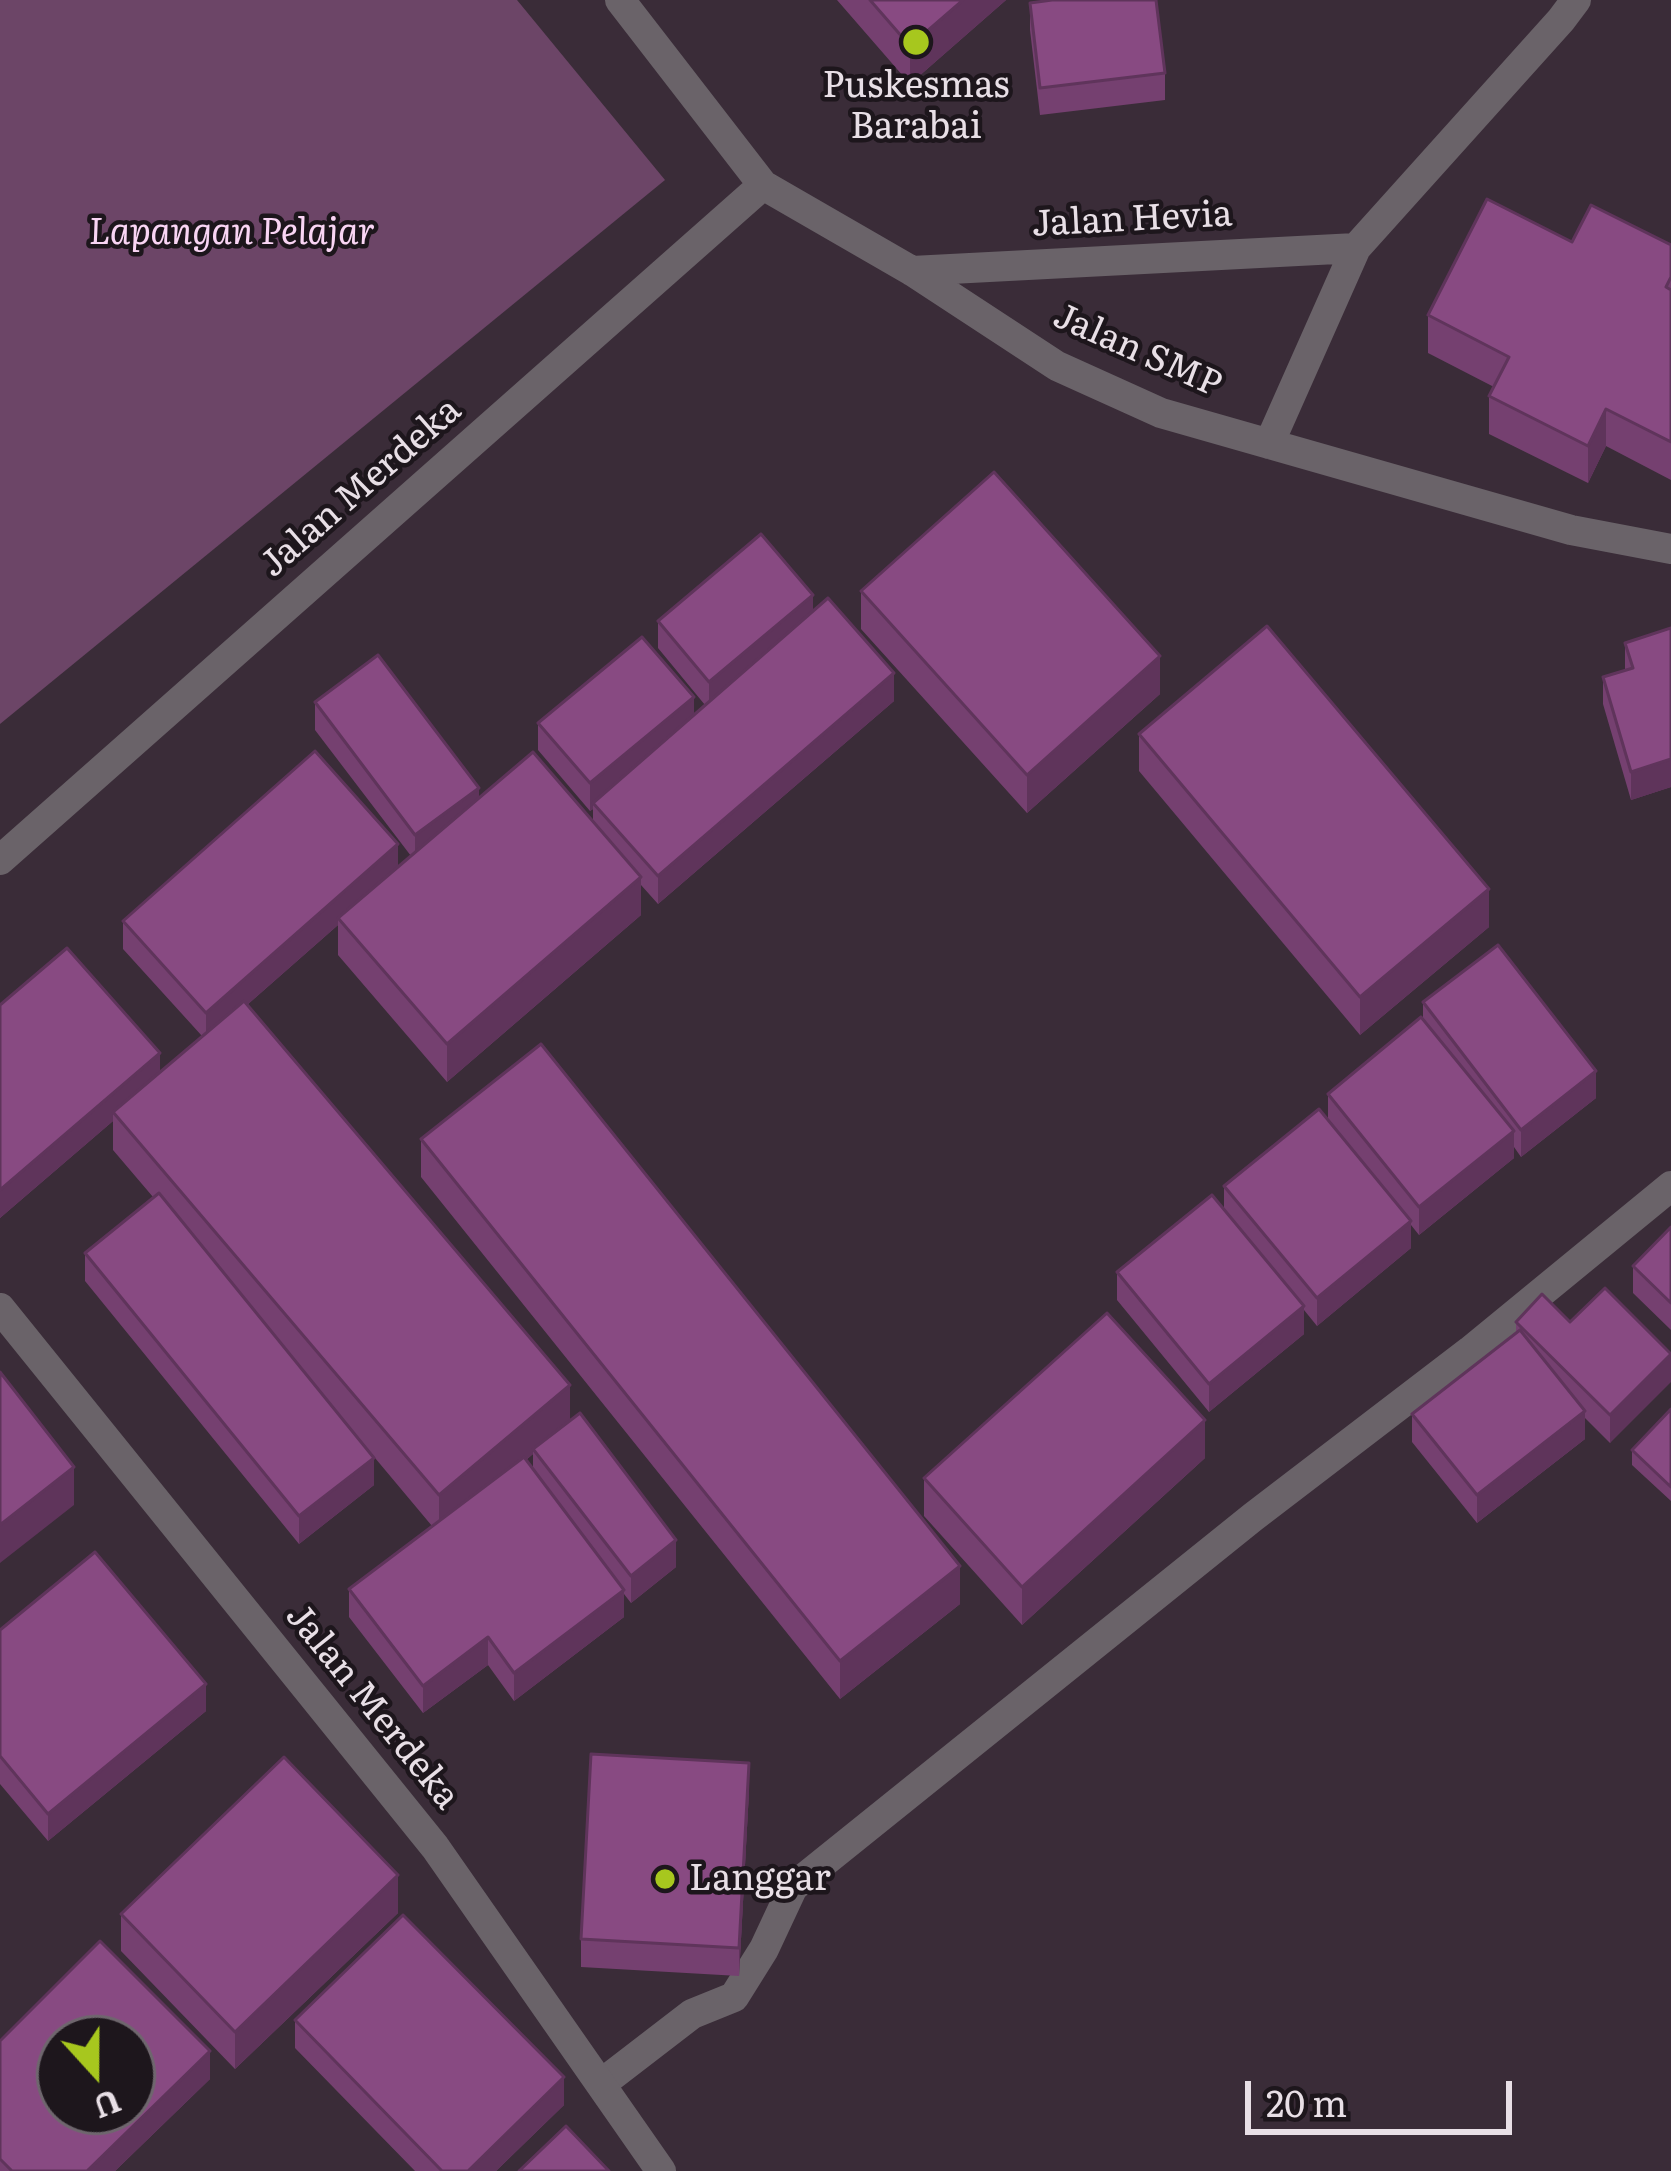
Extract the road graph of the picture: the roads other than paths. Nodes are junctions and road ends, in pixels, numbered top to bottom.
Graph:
1 (620, 0) edge
2 (1576, 0) edge
3 (763, 185) junction
4 (1356, 248) junction
5 (912, 271) junction
6 (1268, 444) junction
7 (1671, 549) edge
8 (4, 848) edge
9 (1671, 1186) edge
10 (0, 1308) edge
11 (601, 2084) junction
12 (661, 2171) edge

1 - 3 street, Jalan SMP
2 - 4 street
3 - 5 street, Jalan SMP
3 - 8 street, Jalan Merdeka
4 - 5 street, Jalan Hevia
4 - 6 street
5 - 6 street, Jalan SMP
6 - 7 street, Jalan SMP
9 - 11 street
10 - 11 street, Jalan Merdeka
11 - 12 street, Jalan Merdeka

